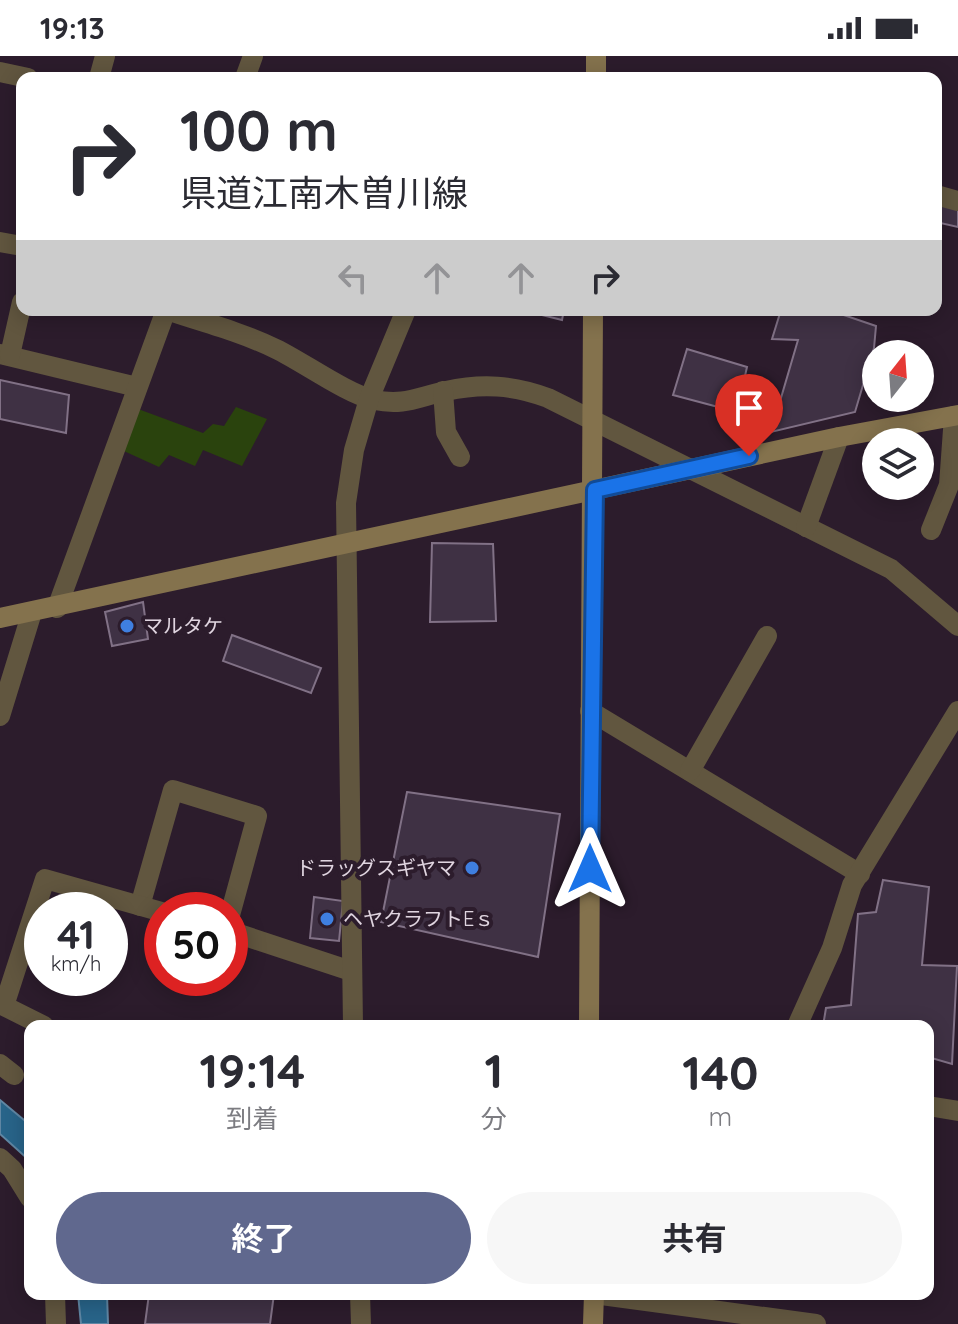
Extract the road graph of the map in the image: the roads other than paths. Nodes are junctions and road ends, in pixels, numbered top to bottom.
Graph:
1 (17, 316) edge
2 (164, 316) edge
3 (183, 316) edge
4 (404, 316) edge
5 (593, 316) edge
6 (5, 354) edge
7 (137, 387) junction
8 (443, 391) junction
9 (369, 399) junction
10 (956, 415) edge
11 (592, 422) junction
12 (839, 437) junction
13 (460, 457) dead end
14 (688, 469) junction
15 (595, 490) junction
16 (806, 527) junction
17 (931, 530) dead end
18 (344, 544) junction
19 (57, 608) junction
20 (32, 612) junction
21 (0, 618) edge
22 (958, 626) edge
23 (767, 636) dead end
24 (590, 711) junction
25 (958, 711) edge
26 (0, 716) edge
27 (690, 771) junction
28 (860, 874) junction
29 (236, 892) edge
30 (140, 906) junction
31 (144, 907) edge
32 (248, 937) edge
33 (351, 971) junction
34 (32, 1020) edge
35 (353, 1020) edge
36 (589, 1020) edge
37 (800, 1020) edge
38 (934, 1107) edge
39 (958, 1111) edge
40 (0, 1158) edge
41 (24, 1188) edge
42 (55, 1300) edge
43 (360, 1300) edge
44 (594, 1300) edge
45 (657, 1300) edge
46 (56, 1324) edge
47 (361, 1324) edge
48 (593, 1324) edge
49 (816, 1324) edge

1 - 6 street
2 - 7 street
3 - 9 street
4 - 9 street
5 - 11 main road
6 - 7 street
7 - 19 street
8 - 9 street
8 - 11 street
8 - 13 street
9 - 18 street
10 - 12 main road
10 - 17 street
11 - 14 street
11 - 15 main road
12 - 14 main road
12 - 16 street
14 - 15 main road
14 - 16 street
15 - 18 main road
15 - 24 main road
16 - 22 street
18 - 19 main road
18 - 33 street
19 - 20 main road
20 - 21 main road
20 - 26 street
23 - 27 street
24 - 27 street
24 - 36 main road
25 - 28 street
27 - 28 street
28 - 37 street
29 - 30 street
30 - 31 street
30 - 34 street
32 - 33 street
33 - 35 street
38 - 39 street
40 - 41 street
42 - 46 street
43 - 47 street
44 - 48 main road
45 - 49 street

